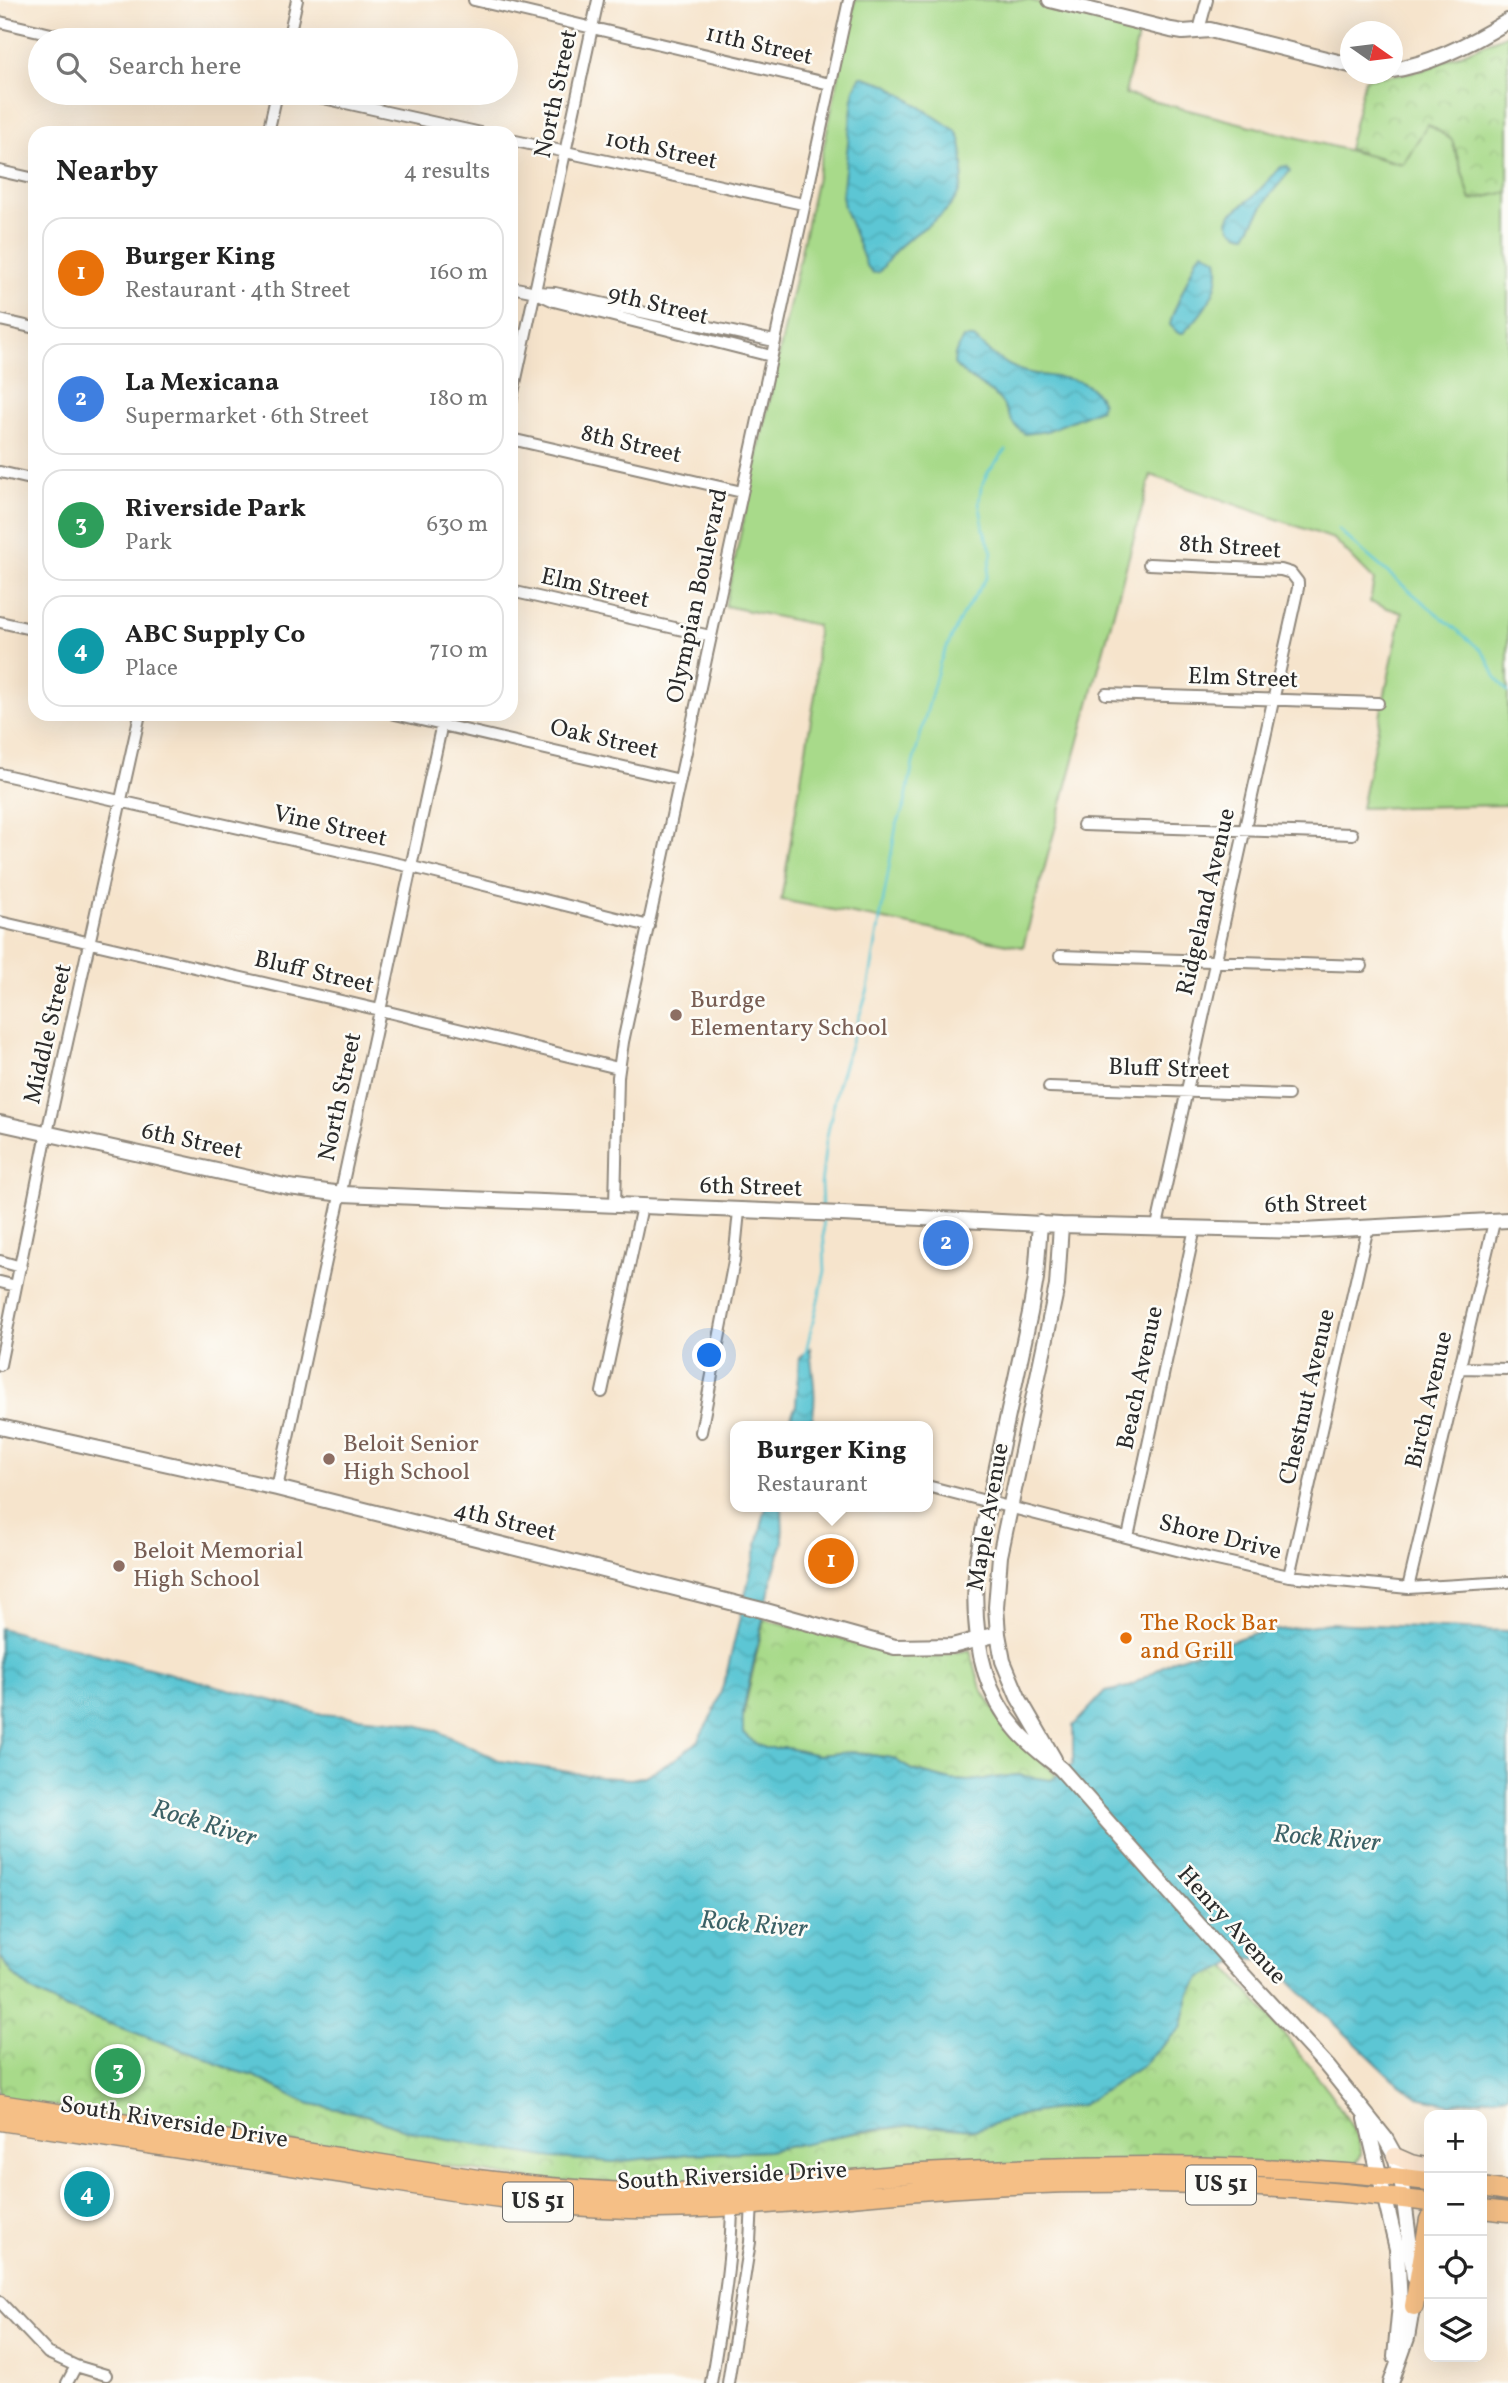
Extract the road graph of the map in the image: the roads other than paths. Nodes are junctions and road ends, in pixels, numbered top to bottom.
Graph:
1 (297, 0) edge
2 (474, 0) edge
3 (598, 0) edge
4 (849, 0) edge
5 (1050, 0) edge
6 (1207, 0) edge
7 (1508, 21) edge
8 (0, 22) edge
9 (291, 28) edge
10 (592, 28) junction
11 (28, 29) edge
12 (1199, 30) junction
13 (1340, 62) edge
14 (1403, 68) edge
15 (830, 84) junction
16 (274, 105) edge
17 (355, 105) edge
18 (270, 126) edge
19 (450, 126) edge
20 (518, 142) edge
21 (567, 152) junction
22 (0, 171) edge
23 (28, 177) edge
24 (803, 204) junction
25 (518, 288) edge
26 (536, 292) junction
27 (0, 320) edge
28 (28, 326) edge
29 (774, 341) junction
30 (771, 356) junction
31 (518, 371) edge
32 (518, 441) edge
33 (0, 472) edge
34 (28, 479) edge
35 (742, 492) junction
36 (1149, 564) dead end
37 (1298, 588) joint
38 (518, 593) edge
39 (0, 622) edge
40 (28, 628) edge
41 (710, 636) junction
42 (1106, 694) dead end
43 (1273, 701) junction
44 (1378, 703) dead end
45 (139, 721) edge
46 (443, 721) edge
47 (451, 721) edge
48 (0, 774) edge
49 (680, 779) junction
50 (121, 802) junction
51 (1083, 825) dead end
52 (1244, 831) junction
53 (1352, 834) dead end
54 (412, 867) junction
55 (0, 922) edge
56 (649, 926) junction
57 (91, 943) junction
58 (1060, 956) dead end
59 (1215, 963) junction
60 (1362, 966) dead end
61 (380, 1010) junction
62 (618, 1068) junction
63 (1049, 1087) dead end
64 (1186, 1092) junction
65 (1288, 1095) dead end
66 (0, 1123) edge
67 (47, 1133) junction
68 (342, 1194) junction
69 (615, 1205) junction
70 (642, 1206) junction
71 (739, 1211) junction
72 (1501, 1221) edge
73 (1040, 1223) junction
74 (1061, 1225) junction
75 (1157, 1226) junction
76 (1368, 1227) junction
77 (1195, 1228) junction
78 (0, 1261) edge
79 (21, 1266) junction
80 (0, 1282) edge
81 (16, 1286) junction
82 (0, 1365) edge
83 (1460, 1368) junction
84 (1508, 1369) edge
85 (602, 1392) dead end
86 (0, 1427) edge
87 (701, 1432) dead end
88 (277, 1488) junction
89 (933, 1488) edge
90 (990, 1503) junction
91 (1011, 1507) junction
92 (1128, 1537) junction
93 (1289, 1576) junction
94 (1508, 1582) edge
95 (1408, 1588) junction
96 (998, 1634) junction
97 (979, 1638) junction
98 (1061, 1769) junction
99 (0, 2104) edge
100 (1365, 2116) junction
101 (0, 2121) edge
102 (1395, 2156) junction
103 (1424, 2166) edge
104 (1379, 2175) junction
105 (1401, 2178) junction
106 (1424, 2180) edge
107 (1487, 2181) edge
108 (1487, 2188) edge
109 (1508, 2190) edge
110 (752, 2197) junction
111 (1385, 2197) junction
112 (732, 2198) junction
113 (1405, 2199) junction
114 (1424, 2201) edge
115 (1487, 2210) edge
116 (1508, 2212) edge
117 (1426, 2236) edge
118 (0, 2302) edge
119 (1414, 2306) junction
120 (76, 2366) junction
121 (106, 2375) dead end
122 (1393, 2376) edge
123 (66, 2383) edge
124 (711, 2383) edge
125 (727, 2383) edge

1 - 9 street
2 - 10 street, 11th Street
3 - 10 street, North Street
4 - 15 street, Olympian Boulevard
5 - 12 street
6 - 12 street
7 - 14 street
8 - 11 street
10 - 15 street, 11th Street
10 - 21 street, North Street
12 - 13 street
15 - 24 street, Olympian Boulevard
16 - 18 street
17 - 19 street
20 - 21 street, 10th Street
21 - 24 street, 10th Street
21 - 26 street, North Street
22 - 23 street
24 - 29 street, Olympian Boulevard
25 - 26 street, 9th Street
26 - 29 street, 9th Street
26 - 30 street, 9th Street
26 - 31 street, North Street
27 - 28 street
29 - 30 street, Olympian Boulevard
30 - 35 street, Olympian Boulevard
32 - 35 street, 8th Street
33 - 34 street
35 - 41 street, Olympian Boulevard
36 - 37 street, 8th Street
37 - 43 street, Ridgeland Avenue
38 - 41 street, Elm Street
39 - 40 street
41 - 49 street, Olympian Boulevard
42 - 43 street, Elm Street
43 - 44 street, Elm Street
43 - 52 street, Ridgeland Avenue
45 - 50 street, Middle Street
46 - 54 street, North Street
47 - 49 street, Oak Street
48 - 50 street, Vine Street
49 - 56 street, Olympian Boulevard
50 - 54 street, Vine Street
50 - 57 street, Middle Street
51 - 52 street
52 - 53 street
52 - 59 street, Ridgeland Avenue
54 - 56 street, Vine Street
54 - 61 street, North Street
55 - 57 street, Bluff Street
56 - 62 street, Olympian Boulevard
57 - 61 street, Bluff Street
57 - 67 street, Middle Street
58 - 59 street
59 - 60 street
59 - 64 street, Ridgeland Avenue
61 - 62 street, Bluff Street
61 - 68 street, North Street
62 - 69 street, Olympian Boulevard
63 - 64 street, Bluff Street
64 - 65 street, Bluff Street
64 - 75 street, Ridgeland Avenue
66 - 67 street, 6th Street
67 - 68 street, 6th Street
67 - 79 street, Middle Street
68 - 69 street, 6th Street
68 - 88 street, North Street
69 - 70 street, 6th Street
70 - 71 street, 6th Street
70 - 85 street
71 - 73 street, 6th Street
71 - 87 street
72 - 76 street, 6th Street
72 - 83 street, Birch Avenue
73 - 74 street, 6th Street
73 - 90 street, Maple Avenue
74 - 75 street, 6th Street
74 - 91 street, Maple Avenue
75 - 77 street, 6th Street
76 - 77 street, 6th Street
76 - 93 street, Chestnut Avenue
77 - 92 street, Beach Avenue
78 - 79 street
79 - 81 street, Middle Street
80 - 81 street
81 - 82 street, Middle Street
83 - 84 street
83 - 95 street, Birch Avenue
86 - 88 street, 4th Street
88 - 97 street, 4th Street
89 - 90 street, Shore Drive
90 - 91 street, Shore Drive
90 - 97 street, Maple Avenue
91 - 92 street, Shore Drive
91 - 96 street, Maple Avenue
92 - 93 street, Shore Drive
93 - 95 street, Shore Drive
94 - 95 street, Shore Drive
96 - 97 street, 4th Street
96 - 98 street, Maple Avenue
97 - 98 street, Maple Avenue
98 - 100 street, Henry Avenue
99 - 112 main road, South Riverside Drive / US 51
100 - 102 street, Henry Avenue
100 - 104 street, Henry Avenue
101 - 112 main road, South Riverside Drive / US 51
102 - 103 main road
102 - 105 street, Henry Avenue
104 - 105 main road, South Riverside Drive / US 51
104 - 110 main road, South Riverside Drive / US 51
104 - 111 street, Henry Avenue
105 - 106 main road, South Riverside Drive / US 51
105 - 113 street, Henry Avenue
107 - 109 main road
108 - 109 main road
110 - 111 main road, South Riverside Drive / US 51
110 - 112 main road, South Riverside Drive / US 51
110 - 125 street
111 - 113 main road, South Riverside Drive / US 51
111 - 122 street, Henry Avenue
112 - 124 street
113 - 114 main road, South Riverside Drive / US 51
113 - 119 street, Henry Avenue
115 - 116 main road
117 - 119 main road
118 - 120 street
119 - 122 street, Henry Avenue
120 - 121 street
120 - 123 street

